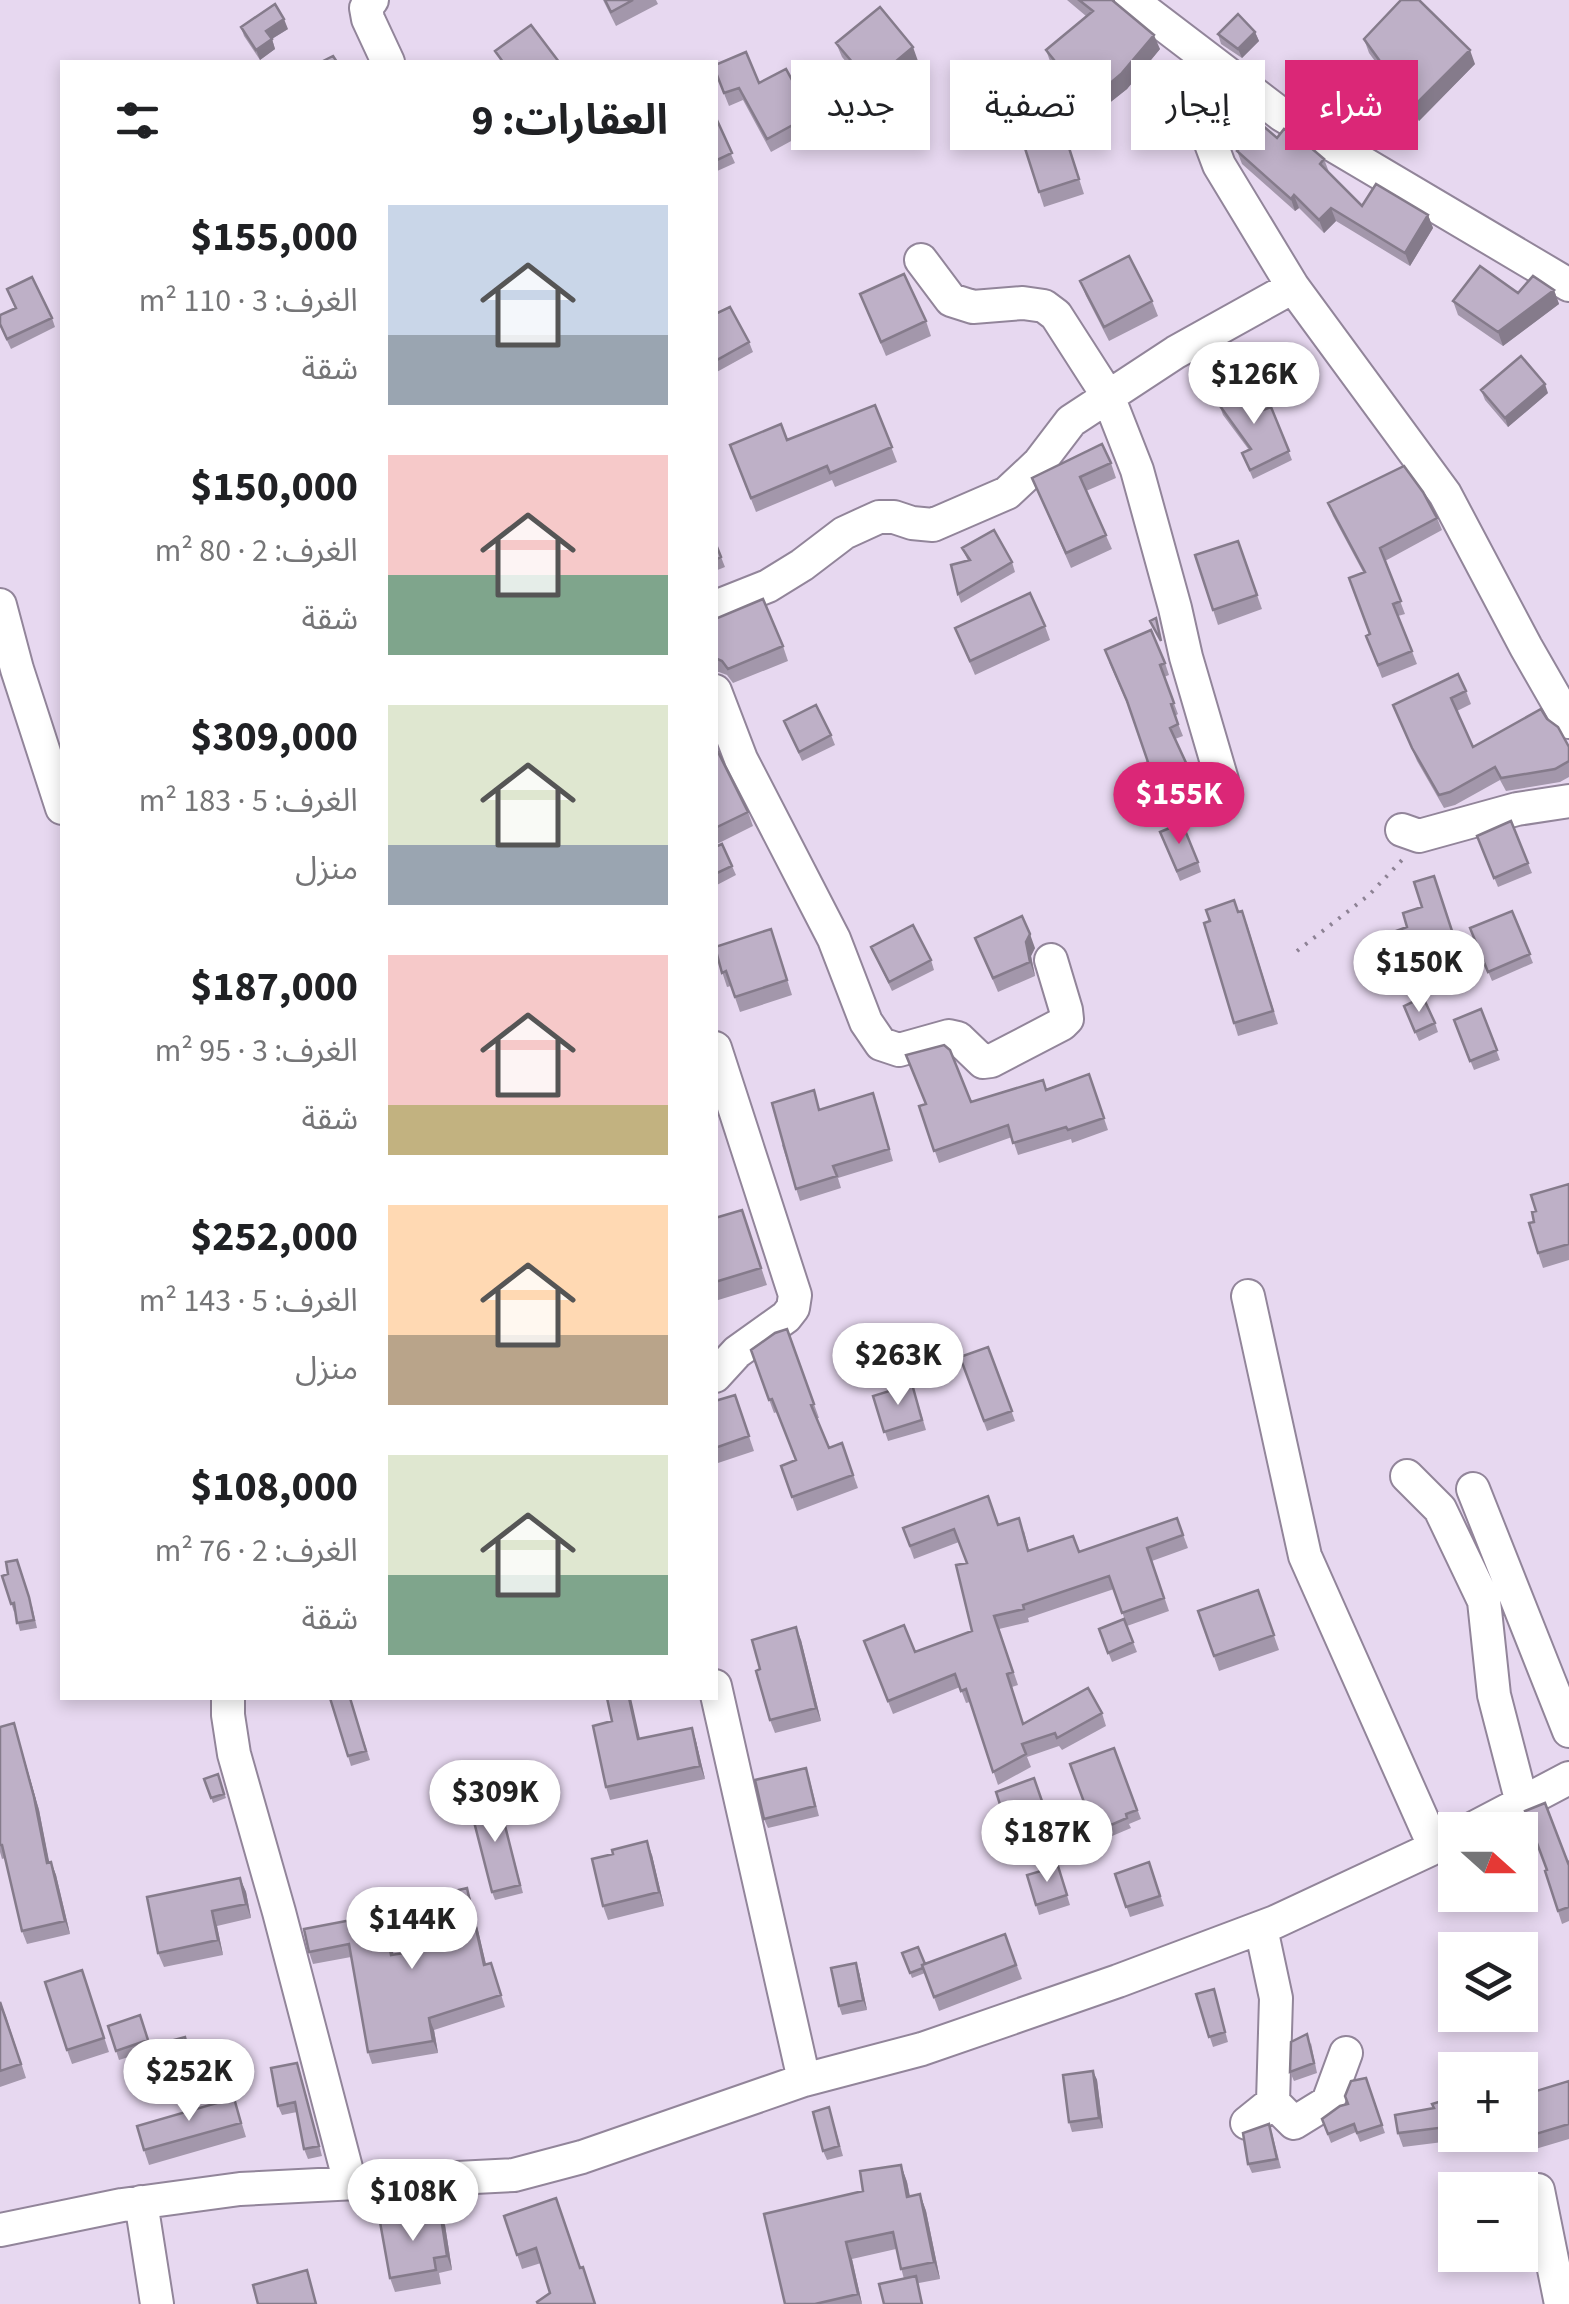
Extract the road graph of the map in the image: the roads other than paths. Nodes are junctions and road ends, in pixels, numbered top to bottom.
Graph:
1 (372, 0) edge
2 (1131, 0) edge
3 (1206, 59) junction
4 (387, 60) edge
5 (921, 260) dead end
6 (1569, 285) edge
7 (1293, 287) junction
8 (1108, 396) junction
9 (0, 604) edge
10 (718, 606) edge
11 (718, 699) edge
12 (1569, 722) edge
13 (1222, 780) dead end
14 (1569, 800) edge
15 (60, 802) edge
16 (1411, 833) road end
17 (1051, 960) dead end
18 (718, 1057) edge
19 (1248, 1296) dead end
20 (718, 1373) edge
21 (1407, 1476) dead end
22 (1474, 1489) dead end
23 (718, 1699) edge
24 (228, 1700) edge
25 (1569, 1731) edge
26 (1569, 1778) edge
27 (1522, 1803) junction
28 (1505, 1812) edge
29 (1438, 1829) edge
30 (1438, 1846) edge
31 (1261, 1928) junction
32 (1346, 2053) dead end
33 (804, 2080) junction
34 (1273, 2102) junction
35 (1247, 2124) dead end
36 (350, 2183) junction
37 (1538, 2190) dead end
38 (141, 2202) junction
39 (0, 2230) edge
40 (157, 2304) edge
41 (1561, 2304) edge

1 - 4 street
2 - 3 street
3 - 6 street
3 - 7 street
5 - 8 street
7 - 8 street
7 - 12 street
8 - 10 street
8 - 13 street
9 - 15 street
11 - 17 street
14 - 16 street
18 - 20 street
19 - 29 street
21 - 27 street
22 - 25 street
23 - 33 street
24 - 36 street
26 - 27 street
27 - 28 street
30 - 31 street
31 - 33 street
31 - 34 street
32 - 34 street
33 - 36 street
34 - 35 street
36 - 38 street
37 - 41 street
38 - 39 street
38 - 40 street

